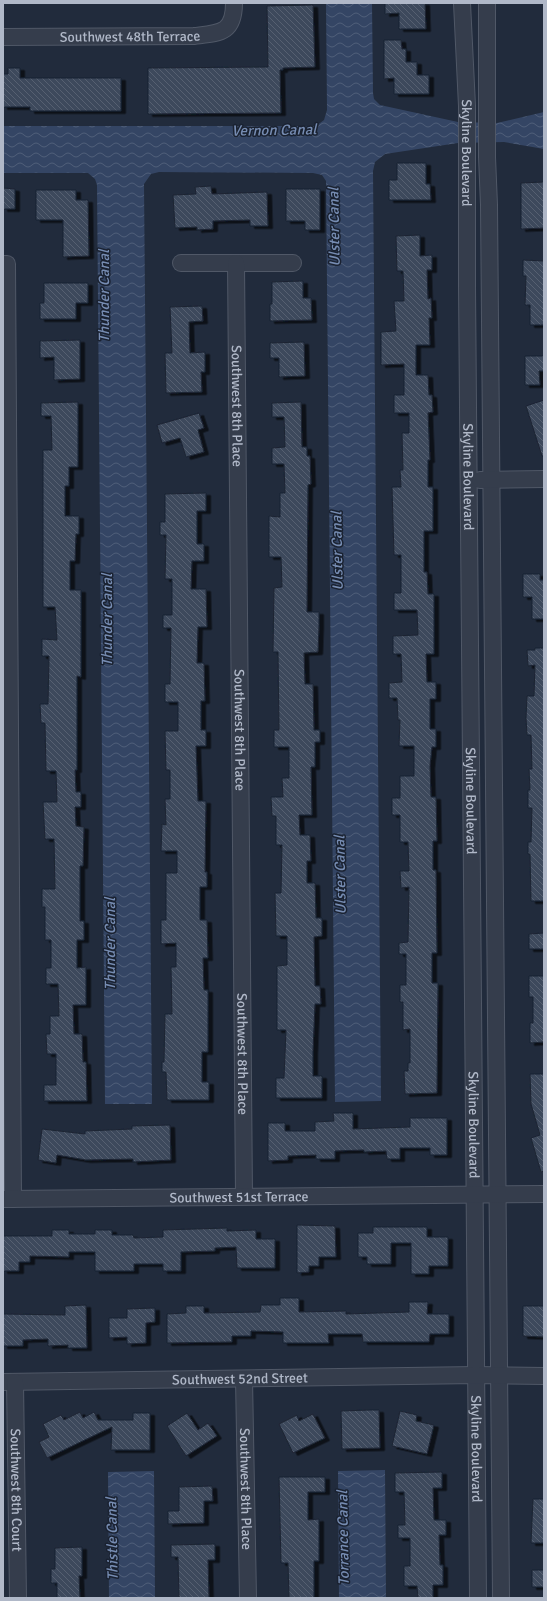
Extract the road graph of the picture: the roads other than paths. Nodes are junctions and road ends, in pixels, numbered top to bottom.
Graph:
1 (234, 3) edge
2 (462, 3) edge
3 (487, 3) edge
4 (3, 37) edge
5 (181, 263) dead end
6 (236, 263) junction
7 (293, 263) dead end
8 (3, 264) edge
9 (468, 480) junction
10 (491, 480) junction
11 (544, 480) edge
12 (474, 1194) junction
13 (499, 1194) junction
14 (544, 1194) edge
15 (244, 1196) junction
16 (8, 1199) edge
17 (476, 1375) junction
18 (499, 1376) junction
19 (544, 1376) edge
20 (244, 1380) junction
21 (9, 1382) edge
22 (18, 1598) edge
23 (248, 1598) edge
24 (478, 1598) edge
25 (501, 1598) edge

1 - 4 street, Southwest 48th Terrace
2 - 9 street, Skyline Boulevard
3 - 10 street, Skyline Boulevard
5 - 6 street
6 - 7 street
6 - 15 street, Southwest 8th Place
8 - 16 street
9 - 10 street
9 - 12 street, Skyline Boulevard
10 - 11 street
10 - 13 street, Skyline Boulevard
12 - 13 street, Southwest 51st Terrace
12 - 15 street, Southwest 51st Terrace
12 - 17 street, Skyline Boulevard
13 - 14 street
13 - 18 street, Skyline Boulevard
15 - 16 street, Southwest 51st Terrace
17 - 18 street, Southwest 52nd Street
17 - 20 street, Southwest 52nd Street
17 - 24 street, Skyline Boulevard
18 - 19 street
18 - 25 street, Skyline Boulevard
20 - 21 street, Southwest 52nd Street
20 - 23 street, Southwest 8th Place
21 - 22 street, Southwest 8th Court

